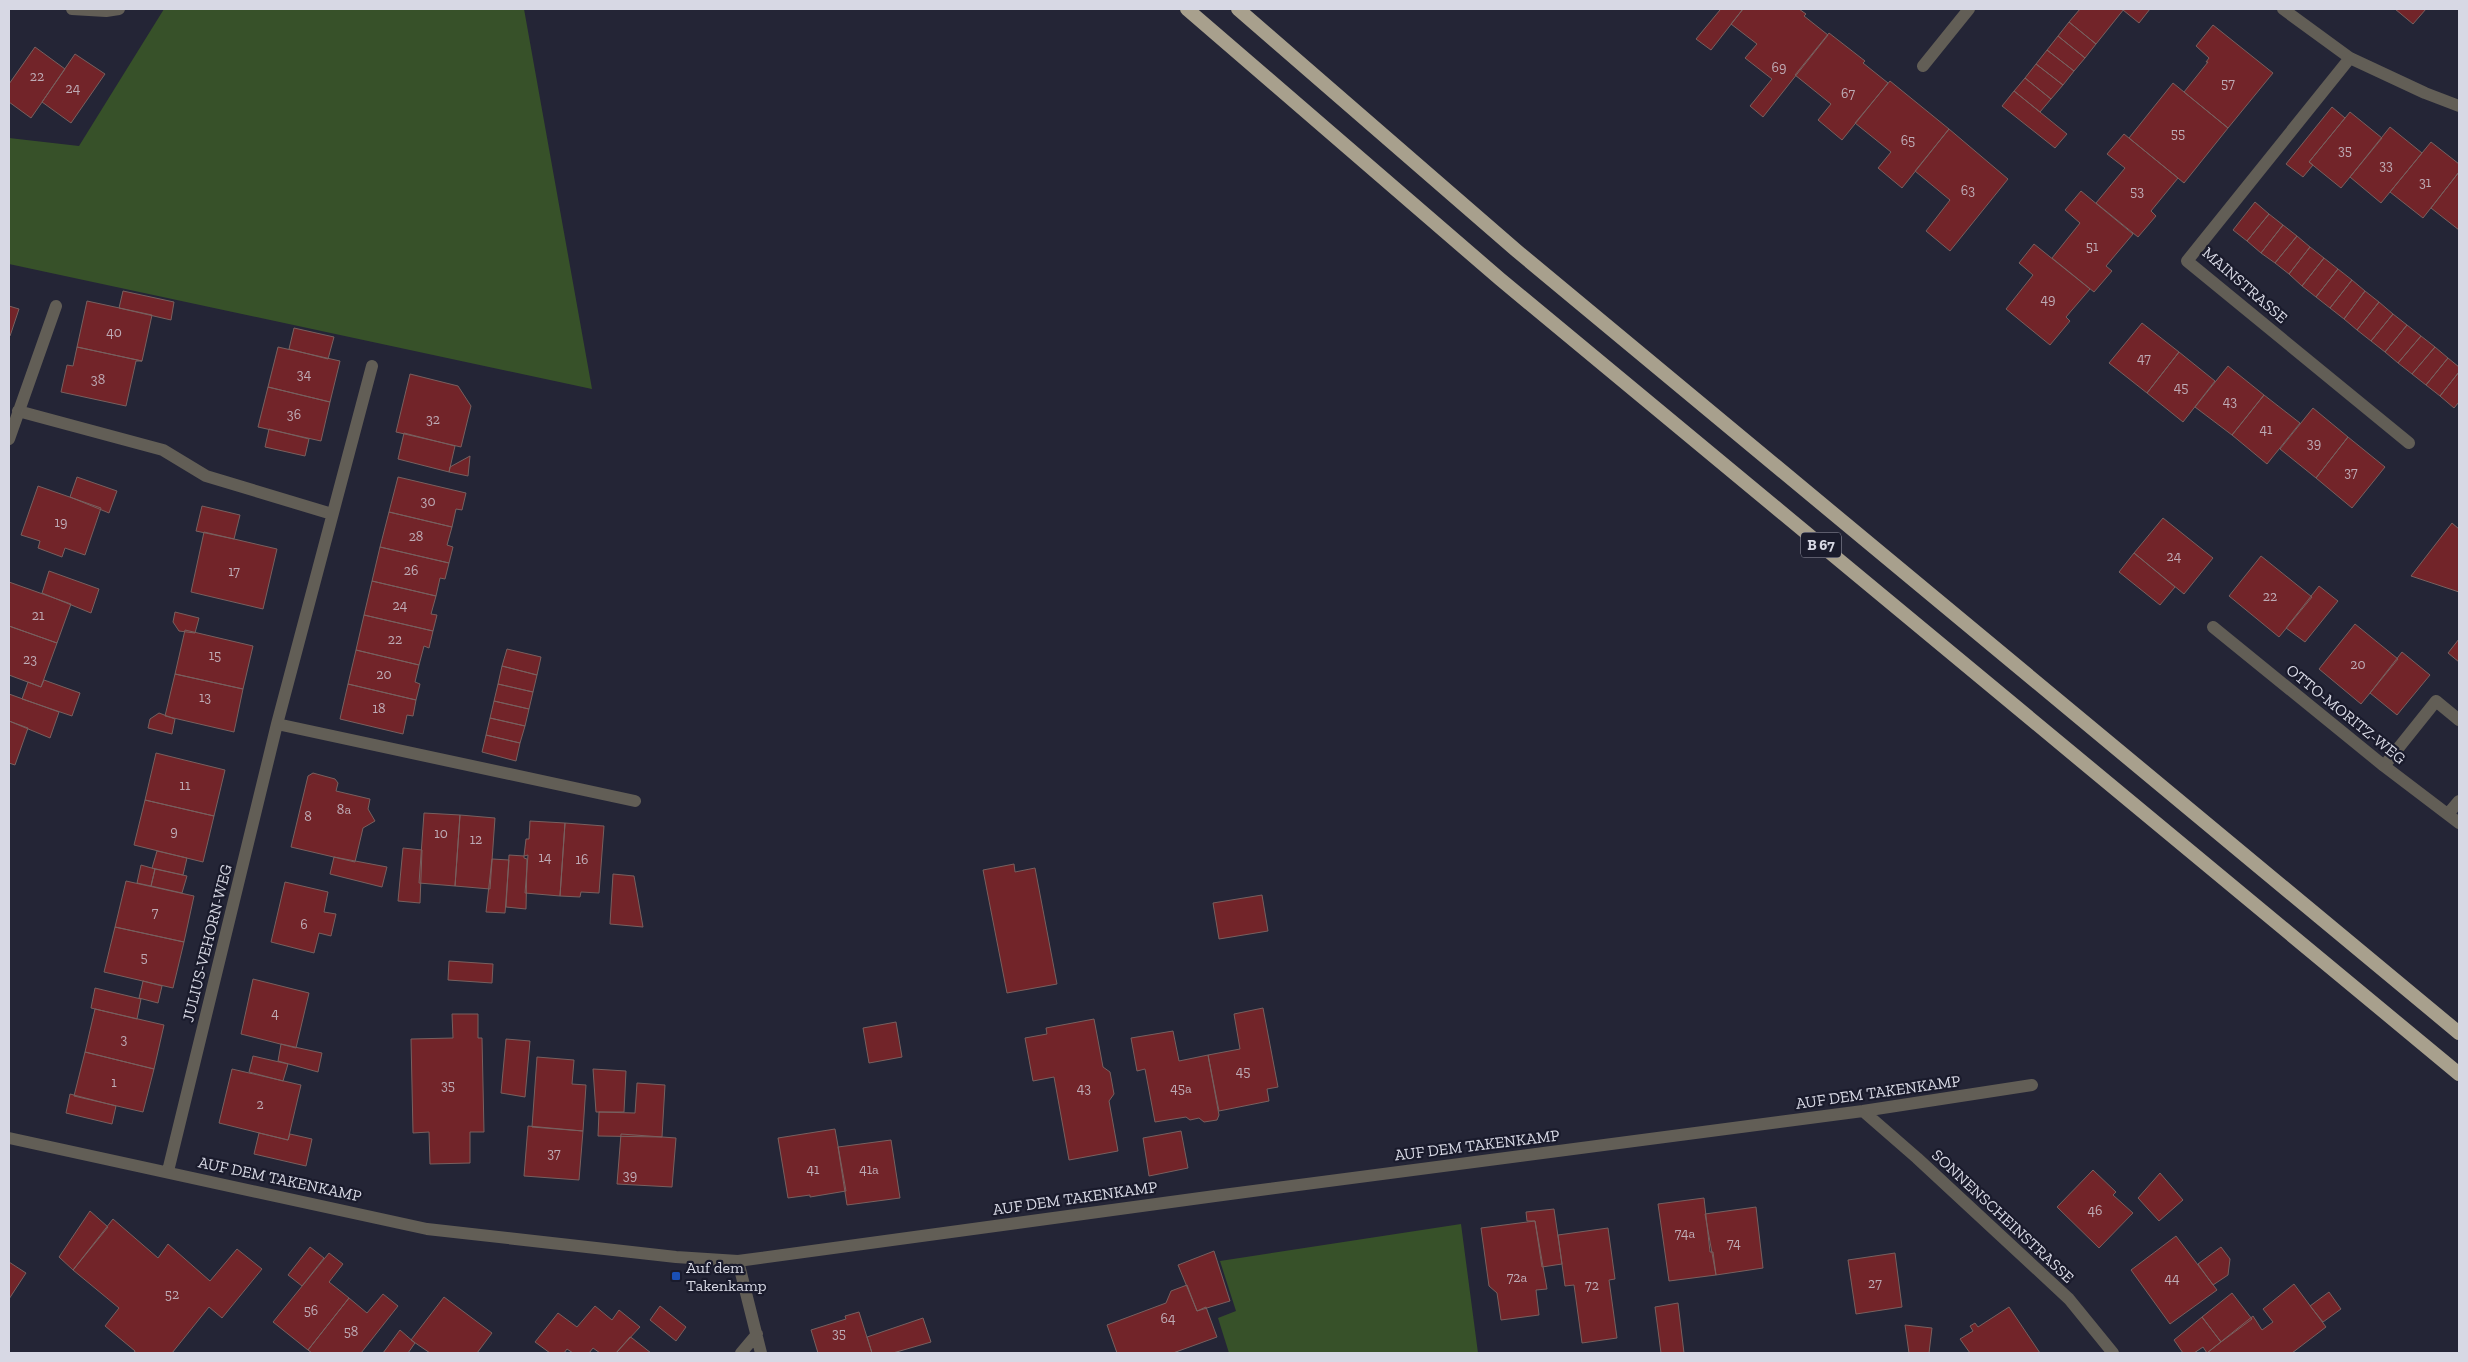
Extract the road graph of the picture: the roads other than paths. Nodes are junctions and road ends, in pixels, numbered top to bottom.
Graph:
1 (72, 9) edge
2 (119, 9) edge
3 (1187, 9) edge
4 (1238, 9) edge
5 (1969, 9) edge
6 (2283, 9) edge
7 (2350, 58) junction
8 (1923, 66) dead end
9 (2459, 106) edge
10 (56, 306) dead end
11 (372, 366) dead end
12 (18, 411) junction
13 (9, 439) edge
14 (2409, 443) dead end
15 (332, 514) junction
16 (2214, 627) dead end
17 (2459, 720) edge
18 (277, 724) junction
19 (2384, 766) junction
20 (635, 801) dead end
21 (2459, 801) edge
22 (2448, 814) junction
23 (2459, 824) edge
24 (2459, 1033) edge
25 (2459, 1074) edge
26 (2032, 1086) dead end
27 (1863, 1111) junction
28 (9, 1138) edge
29 (168, 1171) junction
30 (738, 1260) junction
31 (757, 1334) junction
32 (741, 1353) edge
33 (761, 1353) edge
34 (2113, 1353) edge

1 - 2 street
3 - 25 highway, B 67
4 - 24 highway, B 67
5 - 8 street
6 - 7 street
7 - 9 street
7 - 14 street, MAINSTRASSE
10 - 12 street
11 - 15 street, JULIUS-VEHORN-WEG
12 - 13 street
12 - 15 street
15 - 18 street, JULIUS-VEHORN-WEG
16 - 19 street, OTTO-MORITZ-WEG
17 - 19 street
18 - 20 street
18 - 29 street, JULIUS-VEHORN-WEG
19 - 22 street, OTTO-MORITZ-WEG
21 - 22 street
22 - 23 street, OTTO-MORITZ-WEG
26 - 27 street, AUF DEM TAKENKAMP
27 - 30 street, AUF DEM TAKENKAMP
27 - 34 street, SONNENSCHEINSTRASSE
28 - 29 street, AUF DEM TAKENKAMP
29 - 30 street, AUF DEM TAKENKAMP
30 - 31 street
31 - 32 street
31 - 33 street

